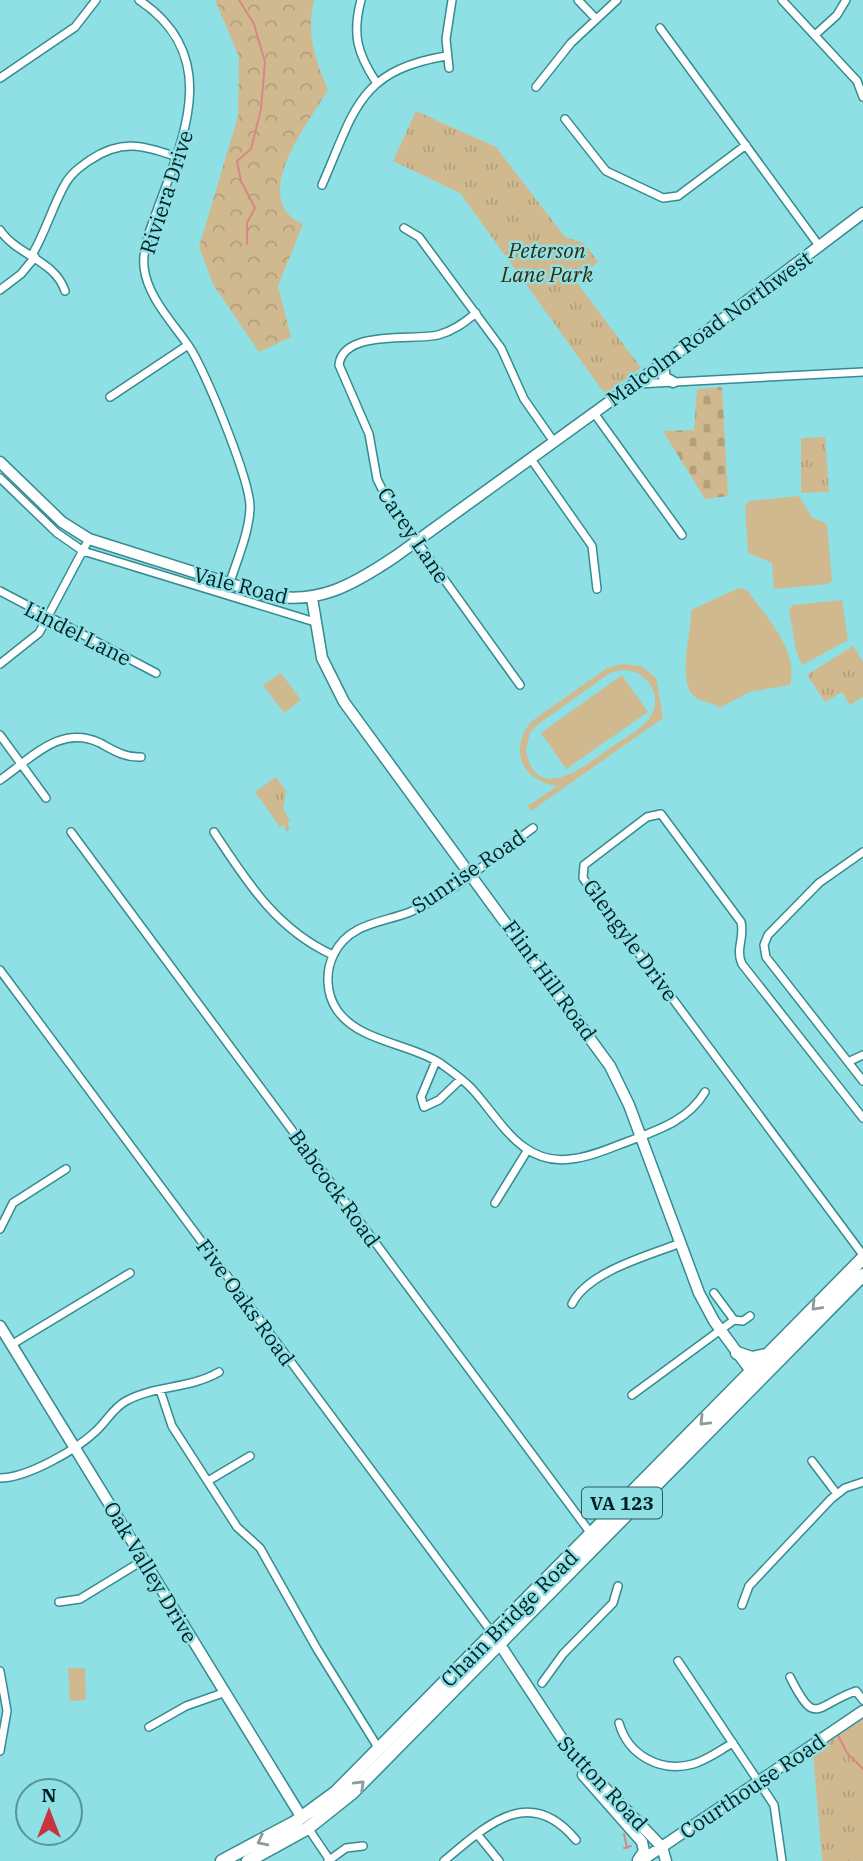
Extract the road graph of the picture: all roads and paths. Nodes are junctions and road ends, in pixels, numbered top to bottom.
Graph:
1 (96, 0) edge
2 (139, 0) edge
3 (361, 0) edge
4 (452, 0) edge
5 (578, 0) edge
6 (617, 0) edge
7 (782, 0) edge
8 (846, 0) edge
9 (596, 19) junction
10 (660, 28) dead end
11 (815, 35) junction
12 (446, 55) junction
13 (449, 68) dead end
14 (0, 78) edge
15 (376, 82) junction
16 (536, 86) dead end
17 (863, 97) edge
18 (565, 119) dead end
19 (746, 145) junction
20 (177, 157) junction
21 (323, 185) dead end
22 (863, 213) edge
23 (404, 228) dead end
24 (0, 230) edge
25 (820, 247) junction
26 (33, 256) junction
27 (0, 290) edge
28 (65, 291) dead end
29 (476, 313) junction
30 (188, 345) junction
31 (664, 363) junction
32 (863, 372) edge
33 (673, 382) junction
34 (634, 384) junction
35 (110, 397) dead end
36 (594, 413) junction
37 (554, 442) junction
38 (531, 459) junction
39 (0, 462) edge
40 (0, 478) edge
41 (682, 535) dead end
42 (89, 539) junction
43 (416, 542) junction
44 (83, 551) junction
45 (229, 585) junction
46 (597, 589) dead end
47 (0, 591) edge
48 (312, 598) junction
49 (48, 618) junction
50 (315, 622) junction
51 (0, 664) edge
52 (156, 673) dead end
53 (520, 685) dead end
54 (0, 735) edge
55 (141, 757) dead end
56 (22, 765) junction
57 (0, 779) edge
58 (46, 798) dead end
59 (533, 828) dead end
60 (71, 832) dead end
61 (214, 832) dead end
62 (863, 852) edge
63 (470, 873) junction
64 (333, 955) junction
65 (0, 970) edge
66 (863, 1055) edge
67 (436, 1061) junction
68 (848, 1062) junction
69 (461, 1079) junction
70 (863, 1081) edge
71 (705, 1091) dead end
72 (863, 1118) edge
73 (640, 1136) junction
74 (527, 1151) junction
75 (66, 1169) dead end
76 (495, 1203) dead end
77 (0, 1229) edge
78 (681, 1243) junction
79 (863, 1256) edge
80 (130, 1273) dead end
81 (863, 1275) edge
82 (714, 1293) dead end
83 (572, 1304) dead end
84 (750, 1315) dead end
85 (734, 1320) junction
86 (0, 1326) edge
87 (721, 1332) junction
88 (12, 1345) junction
89 (737, 1353) junction
90 (770, 1353) junction
91 (219, 1372) dead end
92 (755, 1377) junction
93 (160, 1390) junction
94 (632, 1395) dead end
95 (74, 1446) junction
96 (250, 1456) dead end
97 (812, 1461) dead end
98 (0, 1478) edge
99 (208, 1481) junction
100 (863, 1482) edge
101 (837, 1494) junction
102 (595, 1539) junction
103 (142, 1561) junction
104 (618, 1586) dead end
105 (59, 1602) dead end
106 (742, 1605) dead end
107 (497, 1639) junction
108 (678, 1661) dead end
109 (0, 1671) edge
110 (790, 1677) dead end
111 (542, 1683) dead end
112 (223, 1693) junction
113 (863, 1700) edge
114 (863, 1711) edge
115 (619, 1723) dead end
116 (149, 1727) dead end
117 (733, 1743) junction
118 (379, 1749) junction
119 (0, 1751) edge
120 (572, 1754) junction
121 (758, 1781) junction
122 (305, 1823) junction
123 (477, 1834) junction
124 (576, 1840) dead end
125 (363, 1846) dead end
126 (662, 1847) junction
127 (328, 1860) edge
128 (222, 1861) edge
129 (247, 1861) edge
130 (444, 1861) edge
131 (499, 1861) edge
132 (639, 1861) edge
133 (666, 1861) edge
134 (782, 1861) edge

1 - 14 street
2 - 20 street, Riviera Drive
3 - 15 street
4 - 12 street
5 - 9 street
6 - 9 street
7 - 11 street
8 - 11 street
9 - 16 street
10 - 19 street
11 - 17 street
12 - 13 street
12 - 15 street
15 - 21 street
18 - 19 street
19 - 25 street
20 - 26 street
20 - 30 street, Riviera Drive
22 - 25 street, Malcolm Road Northwest
23 - 29 street
24 - 26 street
25 - 31 street, Malcolm Road Northwest
26 - 27 street
26 - 28 street
29 - 37 street
29 - 43 street, Carey Lane
30 - 35 street
30 - 45 street, Riviera Drive
31 - 33 street
31 - 34 street, Malcolm Road Northwest
32 - 33 street
33 - 34 street
34 - 36 street, Malcolm Road Northwest
36 - 37 street, Malcolm Road Northwest
36 - 41 street
37 - 38 street, Vale Road
38 - 43 street, Vale Road
38 - 46 street
39 - 42 street, Vale Road
40 - 44 street
42 - 44 street
42 - 45 street, Vale Road
43 - 48 street, Vale Road
43 - 53 street, Carey Lane
44 - 49 street
44 - 50 street
45 - 48 street, Vale Road
47 - 49 street, Lindel Lane
48 - 50 street, Flint Hill Road
49 - 51 street
49 - 52 street, Lindel Lane
50 - 63 street, Flint Hill Road
54 - 56 street
55 - 56 street
56 - 57 street
56 - 58 street
59 - 63 street, Sunrise Road
60 - 102 street, Babcock Road
61 - 64 street
62 - 68 street
63 - 64 street, Sunrise Road
63 - 73 street, Flint Hill Road
64 - 67 street
65 - 107 street, Five Oaks Road
66 - 68 street
67 - 69 street
67 - 69 street
68 - 70 street
69 - 74 street
71 - 73 street
72 - 79 street, Glengyle Drive
73 - 74 street
73 - 78 street, Flint Hill Road
74 - 76 street
75 - 77 street
78 - 83 street
78 - 87 street, Flint Hill Road
79 -> 90 main road, Chain Bridge Road / VA 123
80 - 88 street
81 - 92 main road, Chain Bridge Road / VA 123
82 - 85 street
84 - 85 street
85 - 87 street
86 - 88 street, Oak Valley Drive
87 - 89 street, Flint Hill Road
87 - 94 street
88 - 95 street, Oak Valley Drive
89 - 90 main road
89 - 92 street, Flint Hill Road
90 - 92 main road, Chain Bridge Road / VA 123
91 - 93 street
92 - 102 main road, Chain Bridge Road / VA 123
93 - 95 street
93 - 99 street
95 - 98 street
95 - 103 street, Oak Valley Drive
96 - 99 street
97 - 101 street
99 - 118 street
100 - 101 street
101 - 106 street
102 - 107 main road, Chain Bridge Road / VA 123
103 - 105 street
103 - 112 street, Oak Valley Drive
104 - 111 street
107 - 118 main road, Chain Bridge Road / VA 123
107 - 120 street, Sutton Road
122 -> 107 main road, Chain Bridge Road / VA 123
108 - 117 street
109 - 119 street
110 - 113 street
112 - 116 street
112 - 122 street, Oak Valley Drive
114 - 121 street, Courthouse Road
115 - 117 street
117 - 121 street
118 - 122 main road, Chain Bridge Road / VA 123
120 - 126 street, Sutton Road
120 - 132 street
121 - 126 street, Courthouse Road
121 - 134 street
122 - 127 street
122 -> 128 main road, Chain Bridge Road / VA 123
122 - 129 main road, Chain Bridge Road / VA 123
123 - 124 street
123 - 130 street
123 - 131 street
125 - 127 street
126 - 132 street, Courthouse Road
126 - 133 street, Sutton Road

